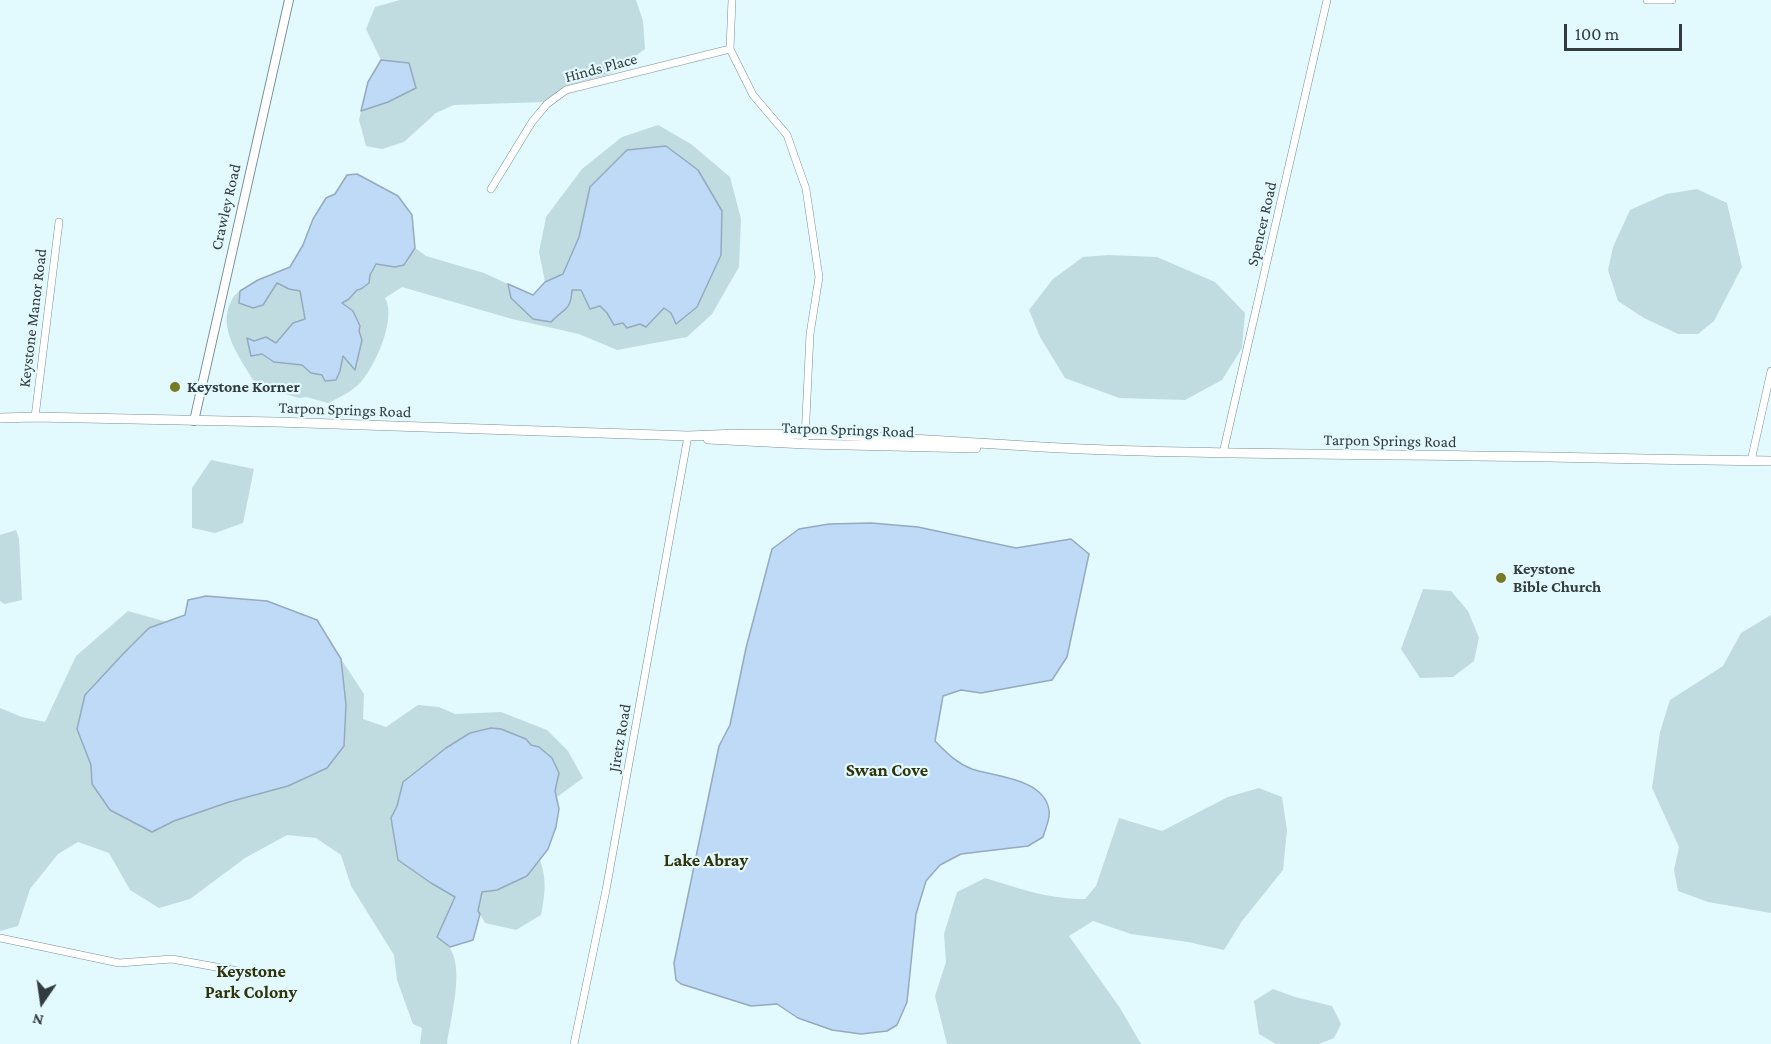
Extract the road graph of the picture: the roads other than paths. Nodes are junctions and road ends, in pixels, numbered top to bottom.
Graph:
1 (289, 0) edge
2 (732, 0) edge
3 (1327, 0) edge
4 (1647, 0) edge
5 (1672, 0) edge
6 (730, 49) junction
7 (491, 189) dead end
8 (59, 222) dead end
9 (1771, 371) edge
10 (35, 417) junction
11 (0, 418) edge
12 (194, 421) junction
13 (688, 436) junction
14 (805, 440) junction
15 (1223, 453) junction
16 (1751, 461) junction
17 (1771, 461) edge
18 (0, 938) edge
19 (260, 975) dead end
20 (574, 1044) edge

1 - 12 street, Crawley Road
2 - 6 street
3 - 15 street, Spencer Road
4 - 5 street
6 - 7 street, Hinds Place
6 - 14 street
8 - 10 street, Keystone Manor Road
9 - 16 street
10 - 11 main road, Tarpon Springs Road
10 - 12 main road, Tarpon Springs Road
12 - 13 main road, Tarpon Springs Road
13 - 14 main road, Tarpon Springs Road
13 - 20 street, Jiretz Road
14 - 15 main road, Tarpon Springs Road
15 - 16 main road, Tarpon Springs Road
16 - 17 main road, Tarpon Springs Road
18 - 19 street

